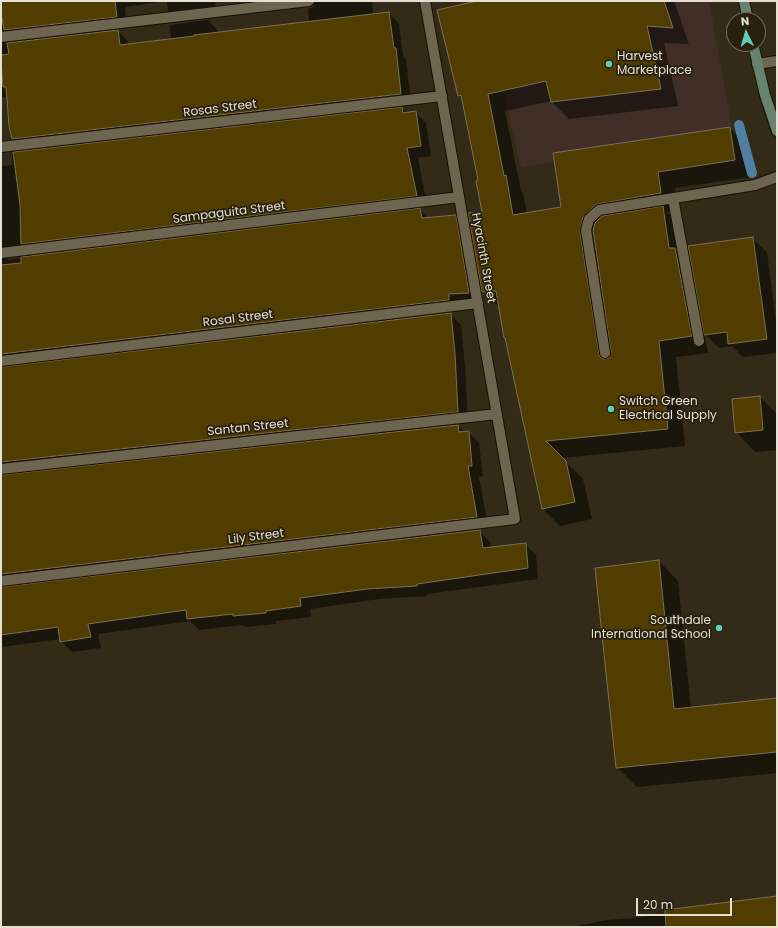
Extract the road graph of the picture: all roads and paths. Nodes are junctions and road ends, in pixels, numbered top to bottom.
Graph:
1 (309, 1) edge
2 (425, 1) edge
3 (744, 1) edge
4 (266, 3) edge
5 (746, 12) edge
6 (1, 37) edge
7 (755, 52) edge
8 (777, 61) edge
9 (757, 64) junction
10 (442, 96) junction
11 (777, 131) edge
12 (1, 147) edge
13 (777, 177) edge
14 (459, 198) junction
15 (674, 198) junction
16 (1, 254) edge
17 (478, 303) junction
18 (699, 341) dead end
19 (605, 353) dead end
20 (1, 361) edge
21 (497, 414) junction
22 (1, 469) edge
23 (515, 519) joint
24 (1, 581) edge

1 - 4 street
2 - 10 street, Hyacinth Street
3 - 5 main road
4 - 6 street
7 - 9 main road
8 - 9 street
9 - 11 main road
10 - 12 street, Rosas Street
10 - 14 street, Hyacinth Street
13 - 15 street
14 - 16 street, Sampaguita Street
14 - 17 street, Hyacinth Street
15 - 18 street
15 - 19 street
17 - 20 street, Rosal Street
17 - 21 street, Hyacinth Street
21 - 22 street, Santan Street
21 - 23 street, Hyacinth Street
23 - 24 street, Lily Street

